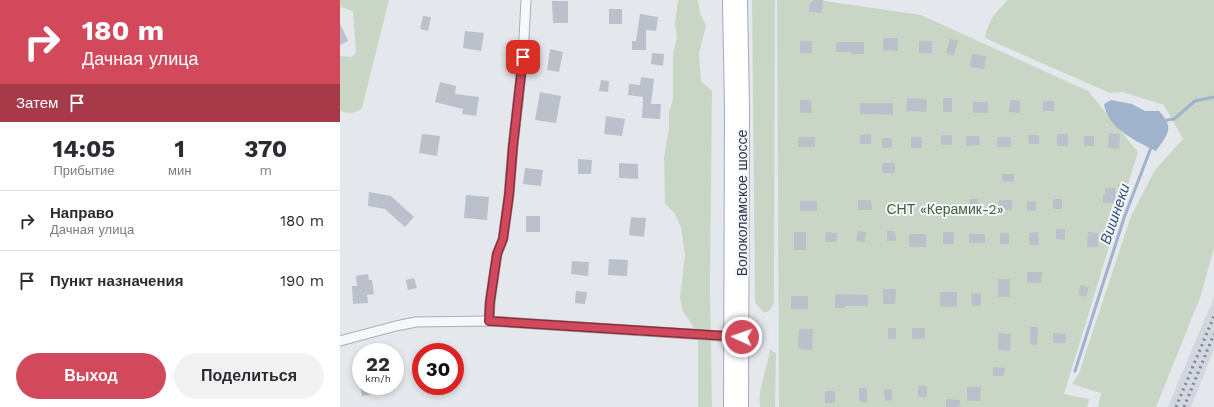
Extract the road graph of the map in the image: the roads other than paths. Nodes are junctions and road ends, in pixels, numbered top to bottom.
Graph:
1 (526, 0) edge
2 (730, 0) edge
3 (740, 0) edge
4 (489, 321) junction
5 (736, 337) junction
6 (340, 341) edge
7 (731, 407) edge
8 (741, 407) edge

1 - 4 street
2 - 5 main road, Волоколамское шоссе
3 - 5 main road, Волоколамское шоссе
4 - 5 street
4 - 6 street
5 - 7 main road, Волоколамское шоссе
5 - 8 main road, Волоколамское шоссе

